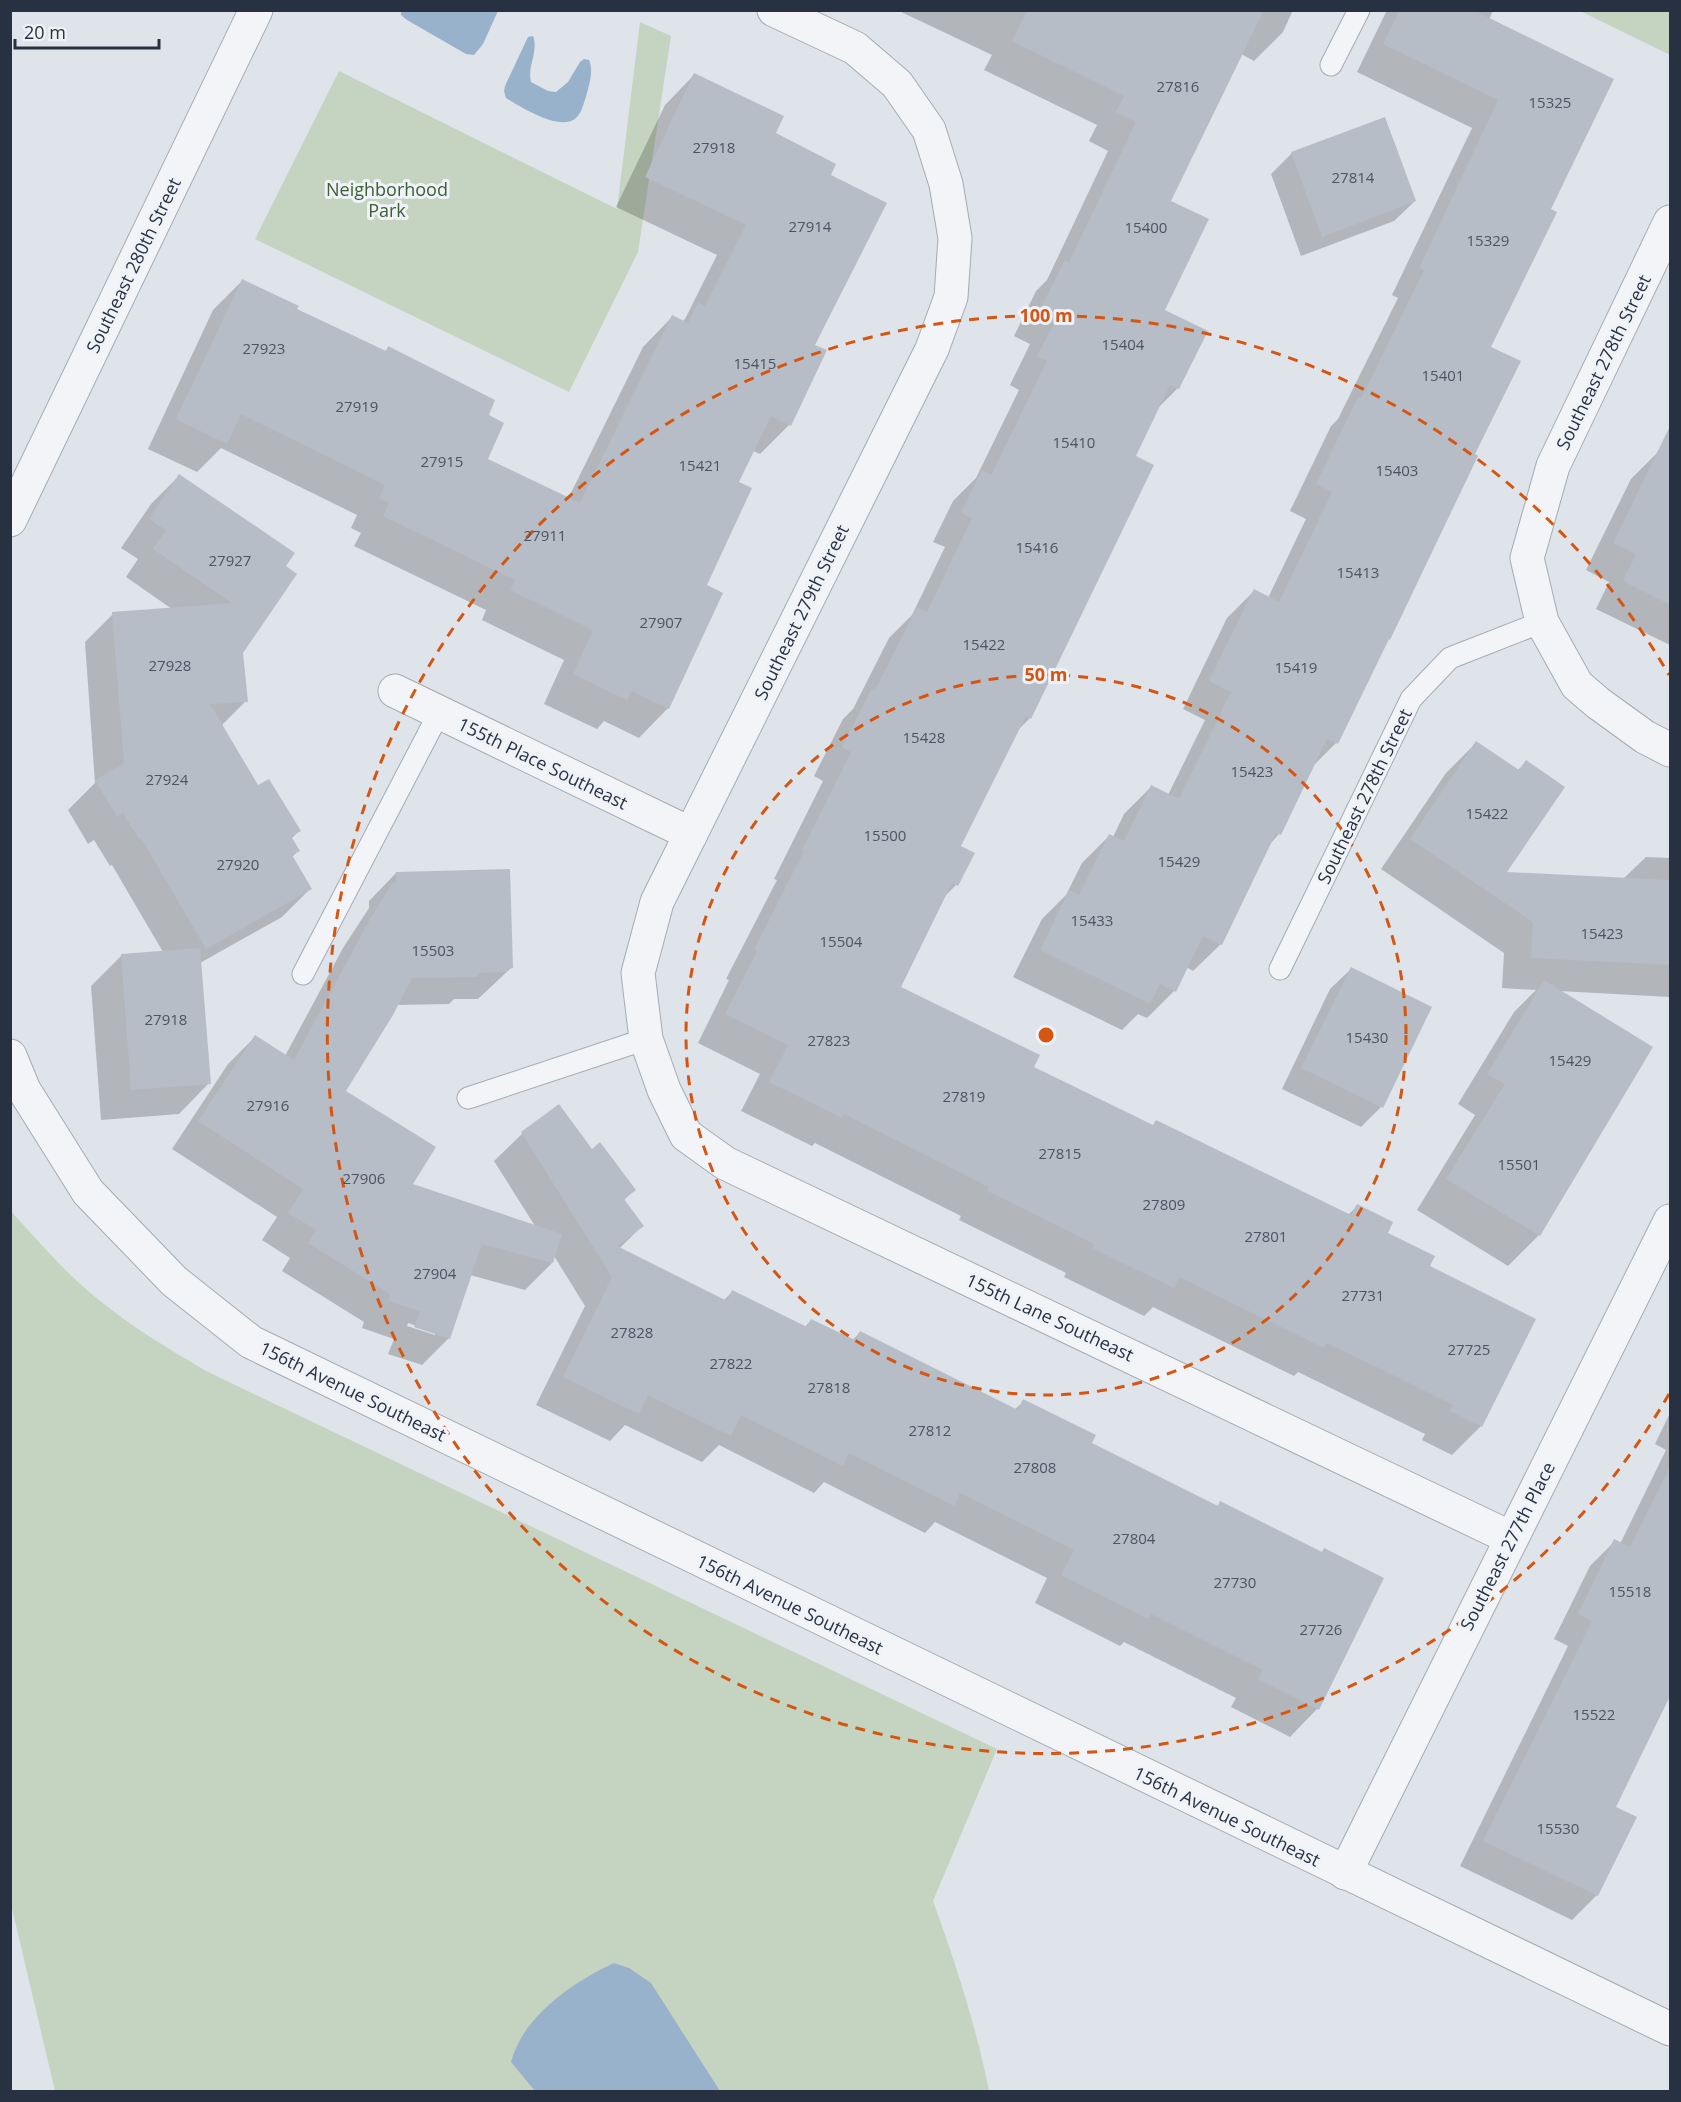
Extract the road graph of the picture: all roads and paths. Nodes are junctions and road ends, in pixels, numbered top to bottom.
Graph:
1 (256, 10) edge
2 (774, 10) edge
3 (1359, 10) edge
4 (1332, 65) dead end
5 (1671, 222) edge
6 (10, 520) edge
7 (1542, 622) junction
8 (395, 691) dead end
9 (439, 713) junction
10 (1671, 750) edge
11 (691, 834) junction
12 (1280, 969) dead end
13 (303, 974) dead end
14 (646, 1039) junction
15 (10, 1056) edge
16 (468, 1098) dead end
17 (1671, 1221) edge
18 (1511, 1538) junction
19 (1345, 1873) junction
20 (1671, 2029) edge

1 - 6 street, Southeast 280th Street
2 - 11 street, Southeast 279th Street
3 - 4 lane
5 - 7 street, Southeast 278th Street
7 - 10 street
7 - 12 lane, Southeast 278th Street
8 - 9 street, 155th Place Southeast
9 - 11 street, 155th Place Southeast
9 - 13 lane
11 - 14 street, Southeast 279th Street
14 - 16 lane
14 - 18 street, 155th Lane Southeast
15 - 19 street, 156th Avenue Southeast
17 - 18 street, Southeast 277th Place
18 - 19 street, Southeast 277th Place
19 - 20 street, 156th Avenue Southeast

